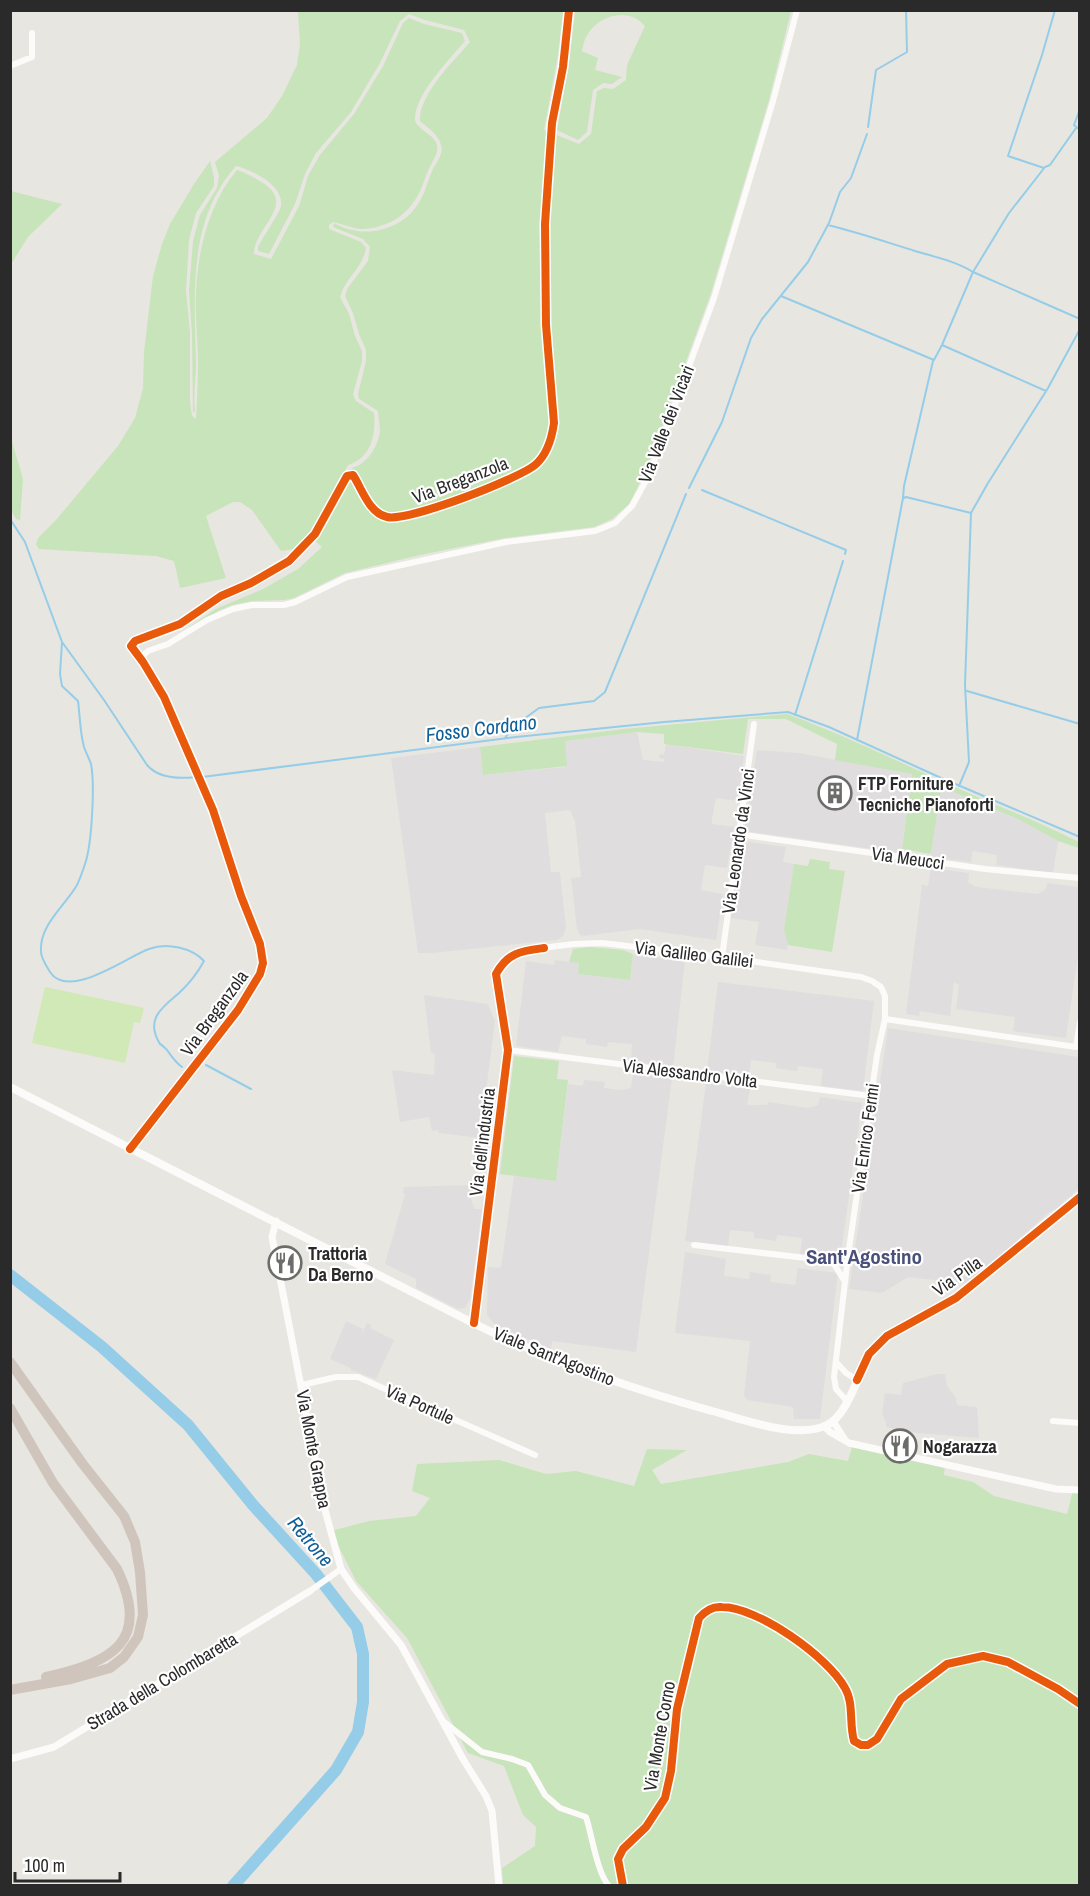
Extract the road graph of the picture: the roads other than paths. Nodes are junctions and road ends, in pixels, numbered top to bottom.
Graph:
1 (569, 10) edge
2 (796, 10) edge
3 (32, 33) dead end
4 (10, 66) edge
5 (140, 658) junction
6 (754, 724) dead end
7 (737, 834) junction
8 (1080, 878) edge
9 (722, 957) junction
10 (500, 966) joint
11 (885, 996) joint
12 (885, 1019) junction
13 (1080, 1022) edge
14 (508, 1050) junction
15 (10, 1087) edge
16 (871, 1096) junction
17 (130, 1149) junction
18 (1080, 1197) edge
19 (276, 1221) junction
20 (694, 1245) dead end
21 (845, 1281) junction
22 (474, 1323) junction
23 (837, 1363) junction
24 (12, 1364) edge
25 (857, 1380) junction
26 (302, 1385) junction
27 (835, 1386) junction
28 (852, 1391) junction
29 (847, 1401) junction
30 (10, 1407) edge
31 (833, 1421) junction
32 (1053, 1421) dead end
33 (1080, 1423) edge
34 (824, 1426) junction
35 (849, 1443) junction
36 (535, 1455) dead end
37 (1080, 1490) edge
38 (341, 1569) junction
39 (310, 1591) joint
40 (10, 1683) edge
41 (10, 1690) edge
42 (1080, 1704) edge
43 (441, 1719) junction
44 (10, 1760) edge
45 (499, 1886) edge
46 (609, 1886) edge
47 (623, 1886) edge

1 - 5 street, Via Breganzola
2 - 5 street, Via Valle dei Vicàri
3 - 4 street
5 - 17 street, Via Breganzola
6 - 7 street, Via Leonardo da Vinci
7 - 8 street, Via Meucci
7 - 9 street, Via Leonardo da Vinci
9 - 10 street, Via Galileo Galilei
9 - 11 street, Via Galileo Galilei
10 - 14 street, Via dell'industria
11 - 12 street, Via Enrico Fermi
12 - 13 street
12 - 16 street, Via Enrico Fermi
14 - 16 street, Via Alessandro Volta
14 - 22 street, Via dell'industria
15 - 17 main road, Viale Sant'Agostino
16 - 21 street, Via Enrico Fermi
17 - 19 main road, Viale Sant'Agostino
18 - 25 main road, Via Pilla
19 - 22 main road, Viale Sant'Agostino
19 - 26 street, Via Monte Grappa
20 - 21 street
21 - 23 street, Via Enrico Fermi
22 - 34 main road, Viale Sant'Agostino
23 - 25 street
23 - 27 street, Via Enrico Fermi
24 - 41 highway
25 - 28 main road, Via Pilla
26 - 36 street, Via Portule
26 - 38 street, Via Monte Grappa
27 - 28 street
27 - 29 street
28 - 29 main road, Via Pilla
29 - 31 main road, Via Pilla
30 - 40 highway
31 - 34 main road, Viale Sant'Agostino
31 - 35 street
32 - 33 street
34 - 35 street
35 - 37 street
38 - 39 street
38 - 43 street, Via Monte Grappa
39 - 44 street, Strada della Colombaretta
42 - 47 street, Via Monte Corno
43 - 45 street, Via Monte Grappa
43 - 46 street

